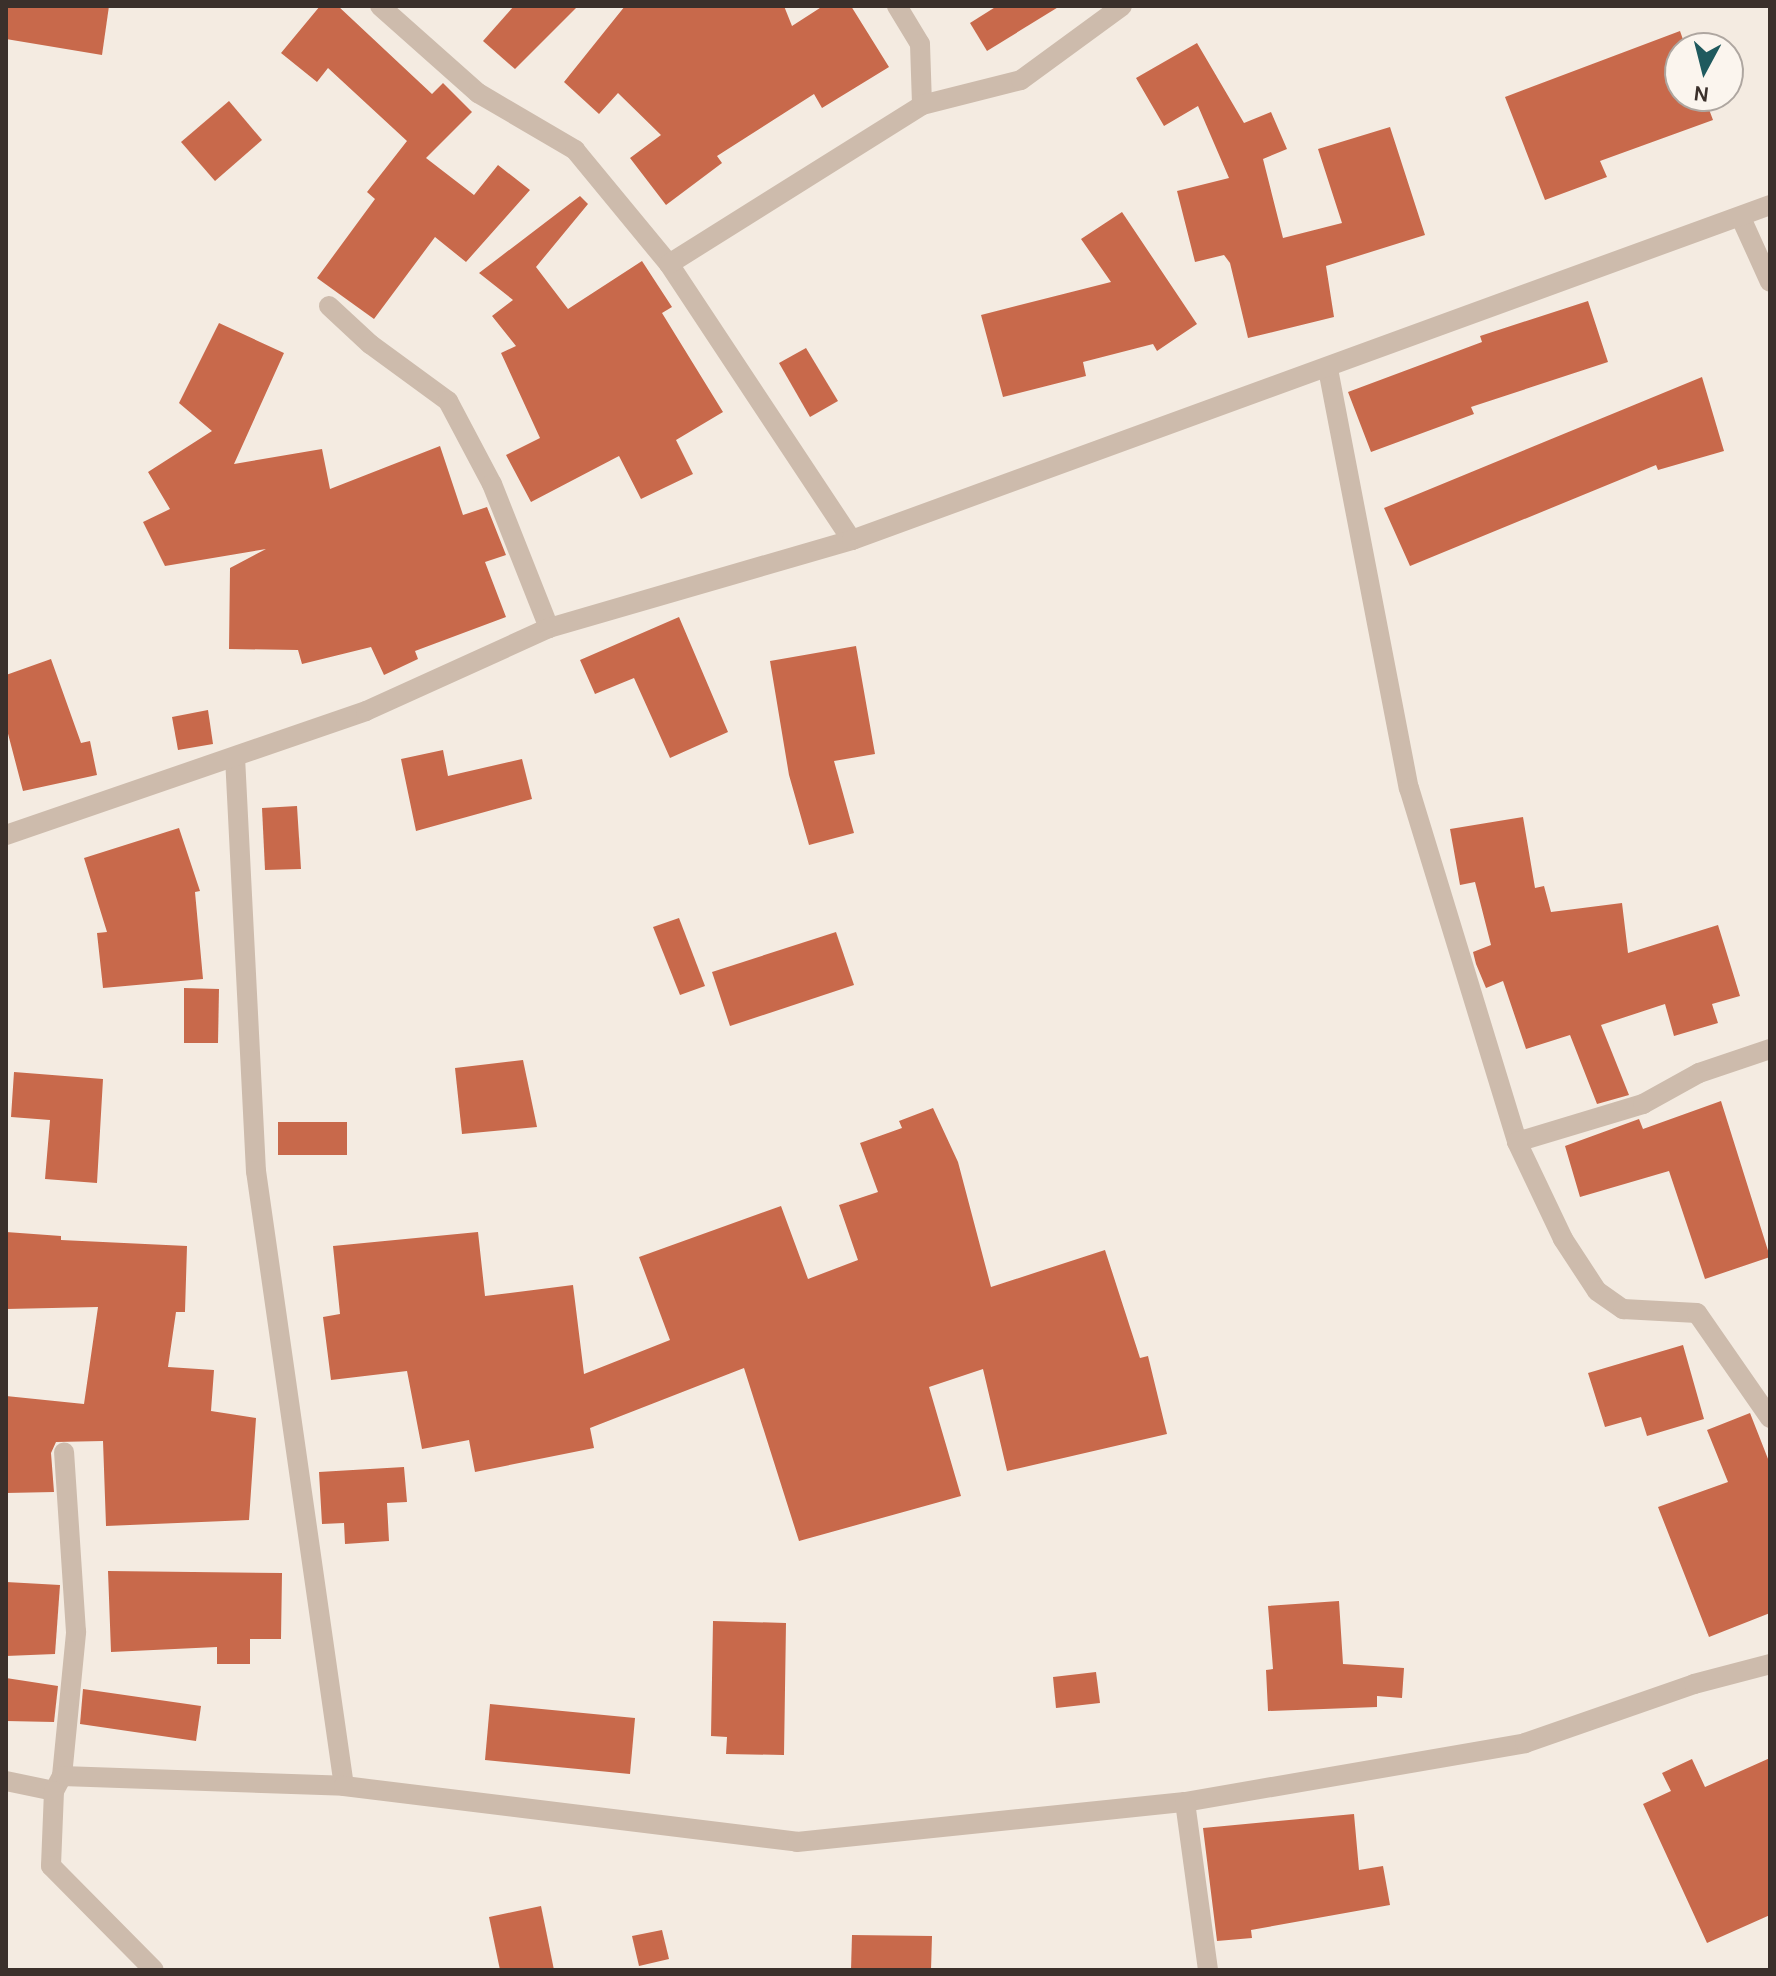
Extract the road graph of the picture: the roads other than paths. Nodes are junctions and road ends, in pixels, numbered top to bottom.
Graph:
1 (380, 6) edge
2 (897, 6) edge
3 (1122, 6) edge
4 (922, 105) junction
5 (1770, 205) edge
6 (1741, 218) junction
7 (669, 264) junction
8 (1770, 282) edge
9 (329, 306) dead end
10 (1328, 369) junction
11 (852, 540) junction
12 (549, 628) junction
13 (235, 757) junction
14 (6, 835) edge
15 (1770, 1049) edge
16 (1517, 1142) junction
17 (1770, 1418) edge
18 (64, 1452) dead end
19 (1770, 1664) edge
20 (6, 1781) edge
21 (58, 1784) junction
22 (344, 1786) junction
23 (1185, 1802) junction
24 (154, 1970) edge
25 (1208, 1970) edge

1 - 7 street
2 - 4 street
3 - 4 street
4 - 7 street
5 - 6 street
6 - 8 street
6 - 10 street
7 - 11 street
9 - 12 street
10 - 11 street
10 - 16 street
11 - 12 street
12 - 13 street
13 - 14 street
13 - 22 street
15 - 16 street
16 - 17 street
18 - 21 street
19 - 23 street
20 - 21 street
21 - 22 street
21 - 24 street
22 - 23 street
23 - 25 street

